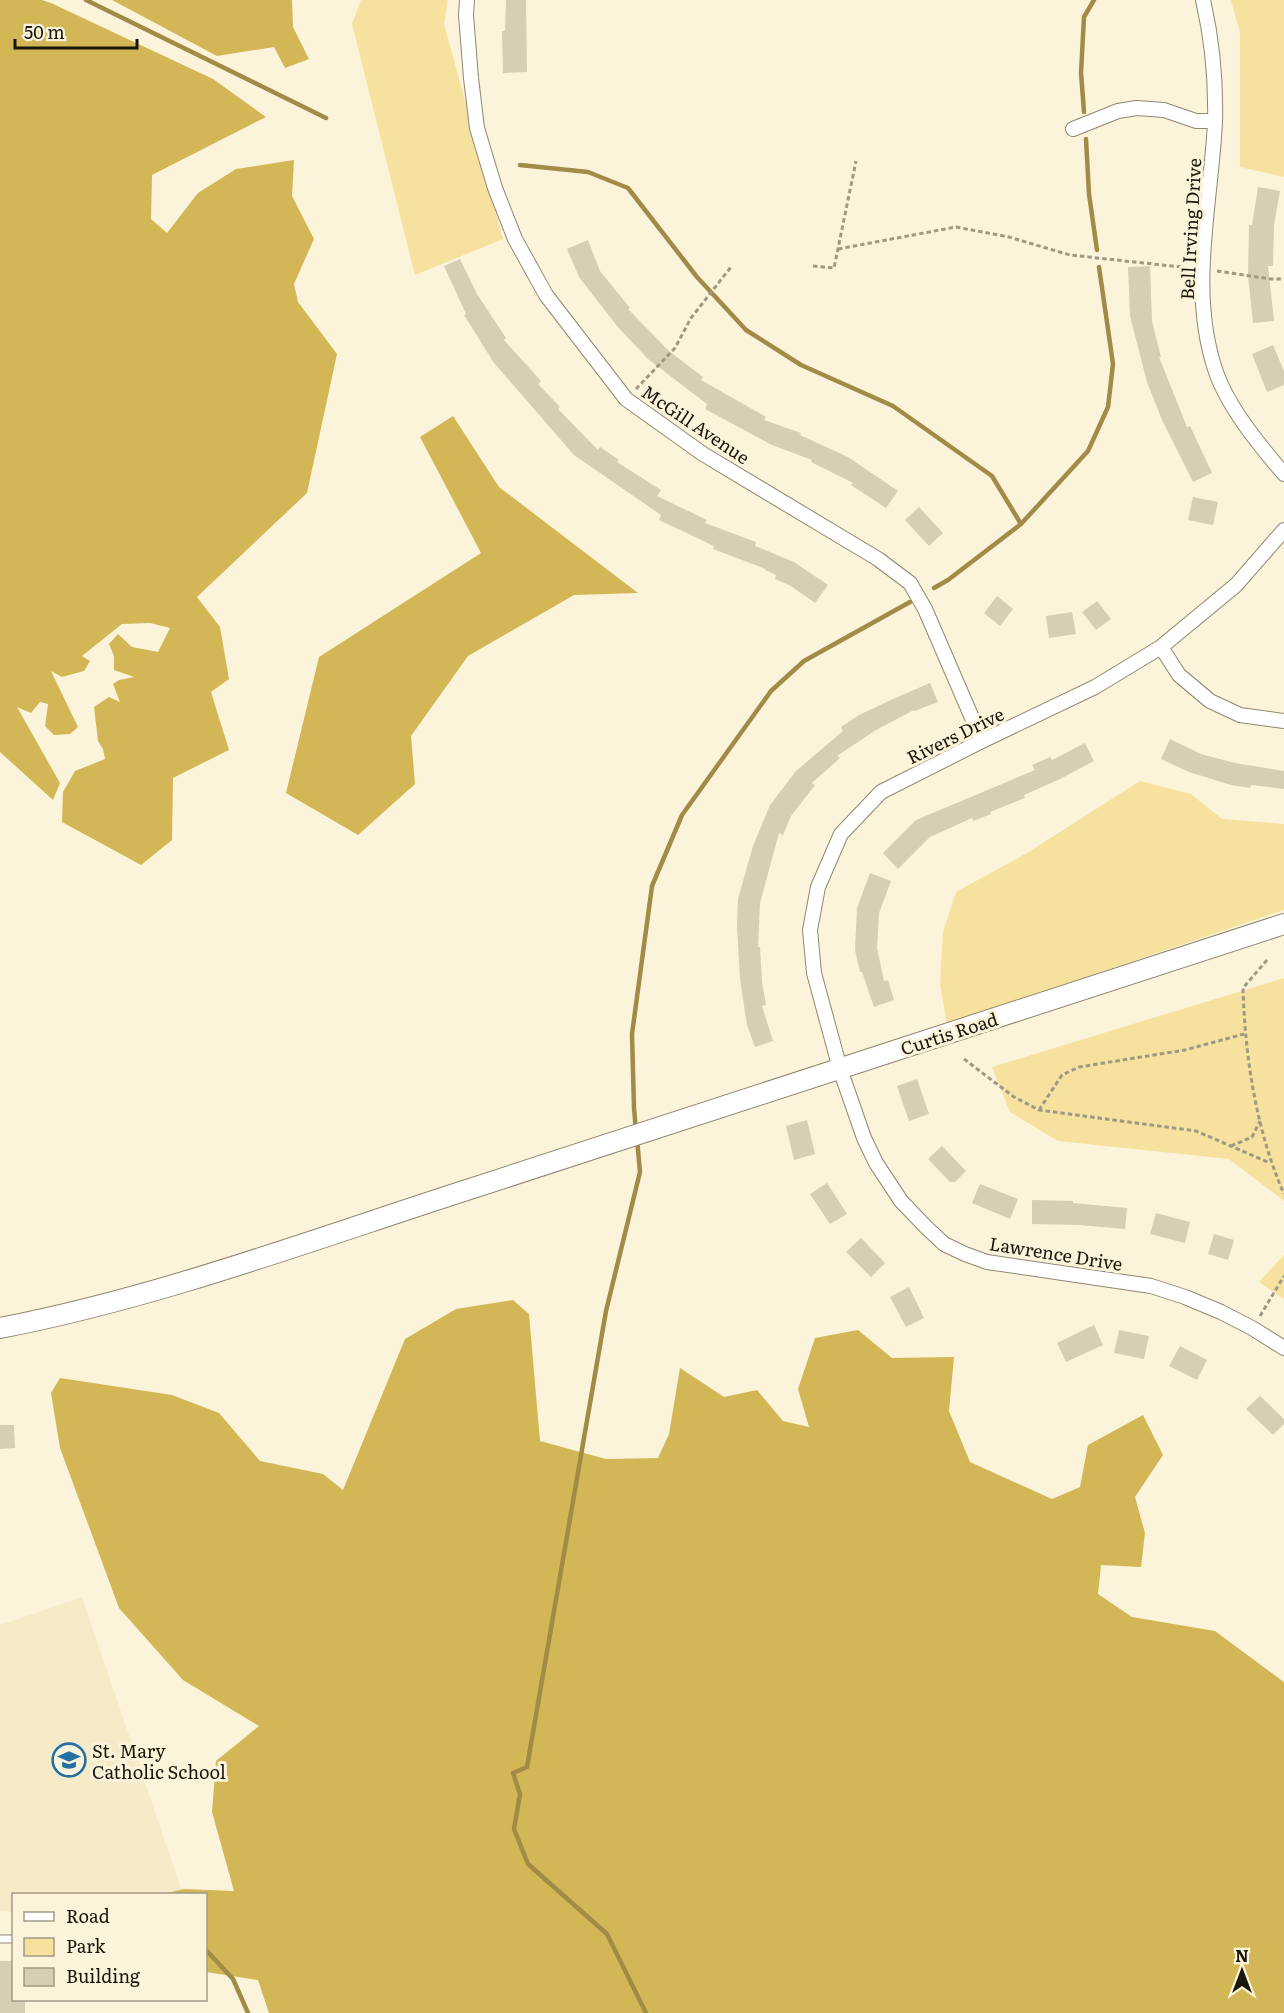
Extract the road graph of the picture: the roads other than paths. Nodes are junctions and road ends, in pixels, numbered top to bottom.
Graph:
1 (467, 0) edge
2 (1203, 0) edge
3 (1215, 121) junction
4 (1073, 129) dead end
5 (1284, 474) edge
6 (1284, 530) edge
7 (1161, 647) junction
8 (1284, 722) edge
9 (982, 741) junction
10 (1284, 924) edge
11 (840, 1069) junction
12 (0, 1328) edge
13 (1284, 1348) edge

1 - 9 street, McGill Avenue
2 - 3 street, Bell Irving Drive
3 - 4 street
3 - 5 street, Bell Irving Drive
6 - 7 street, Rivers Drive
7 - 8 street
7 - 9 street, Rivers Drive
9 - 11 street, Rivers Drive
10 - 11 main road, Curtis Road
11 - 12 main road, Curtis Road
11 - 13 street, Lawrence Drive

